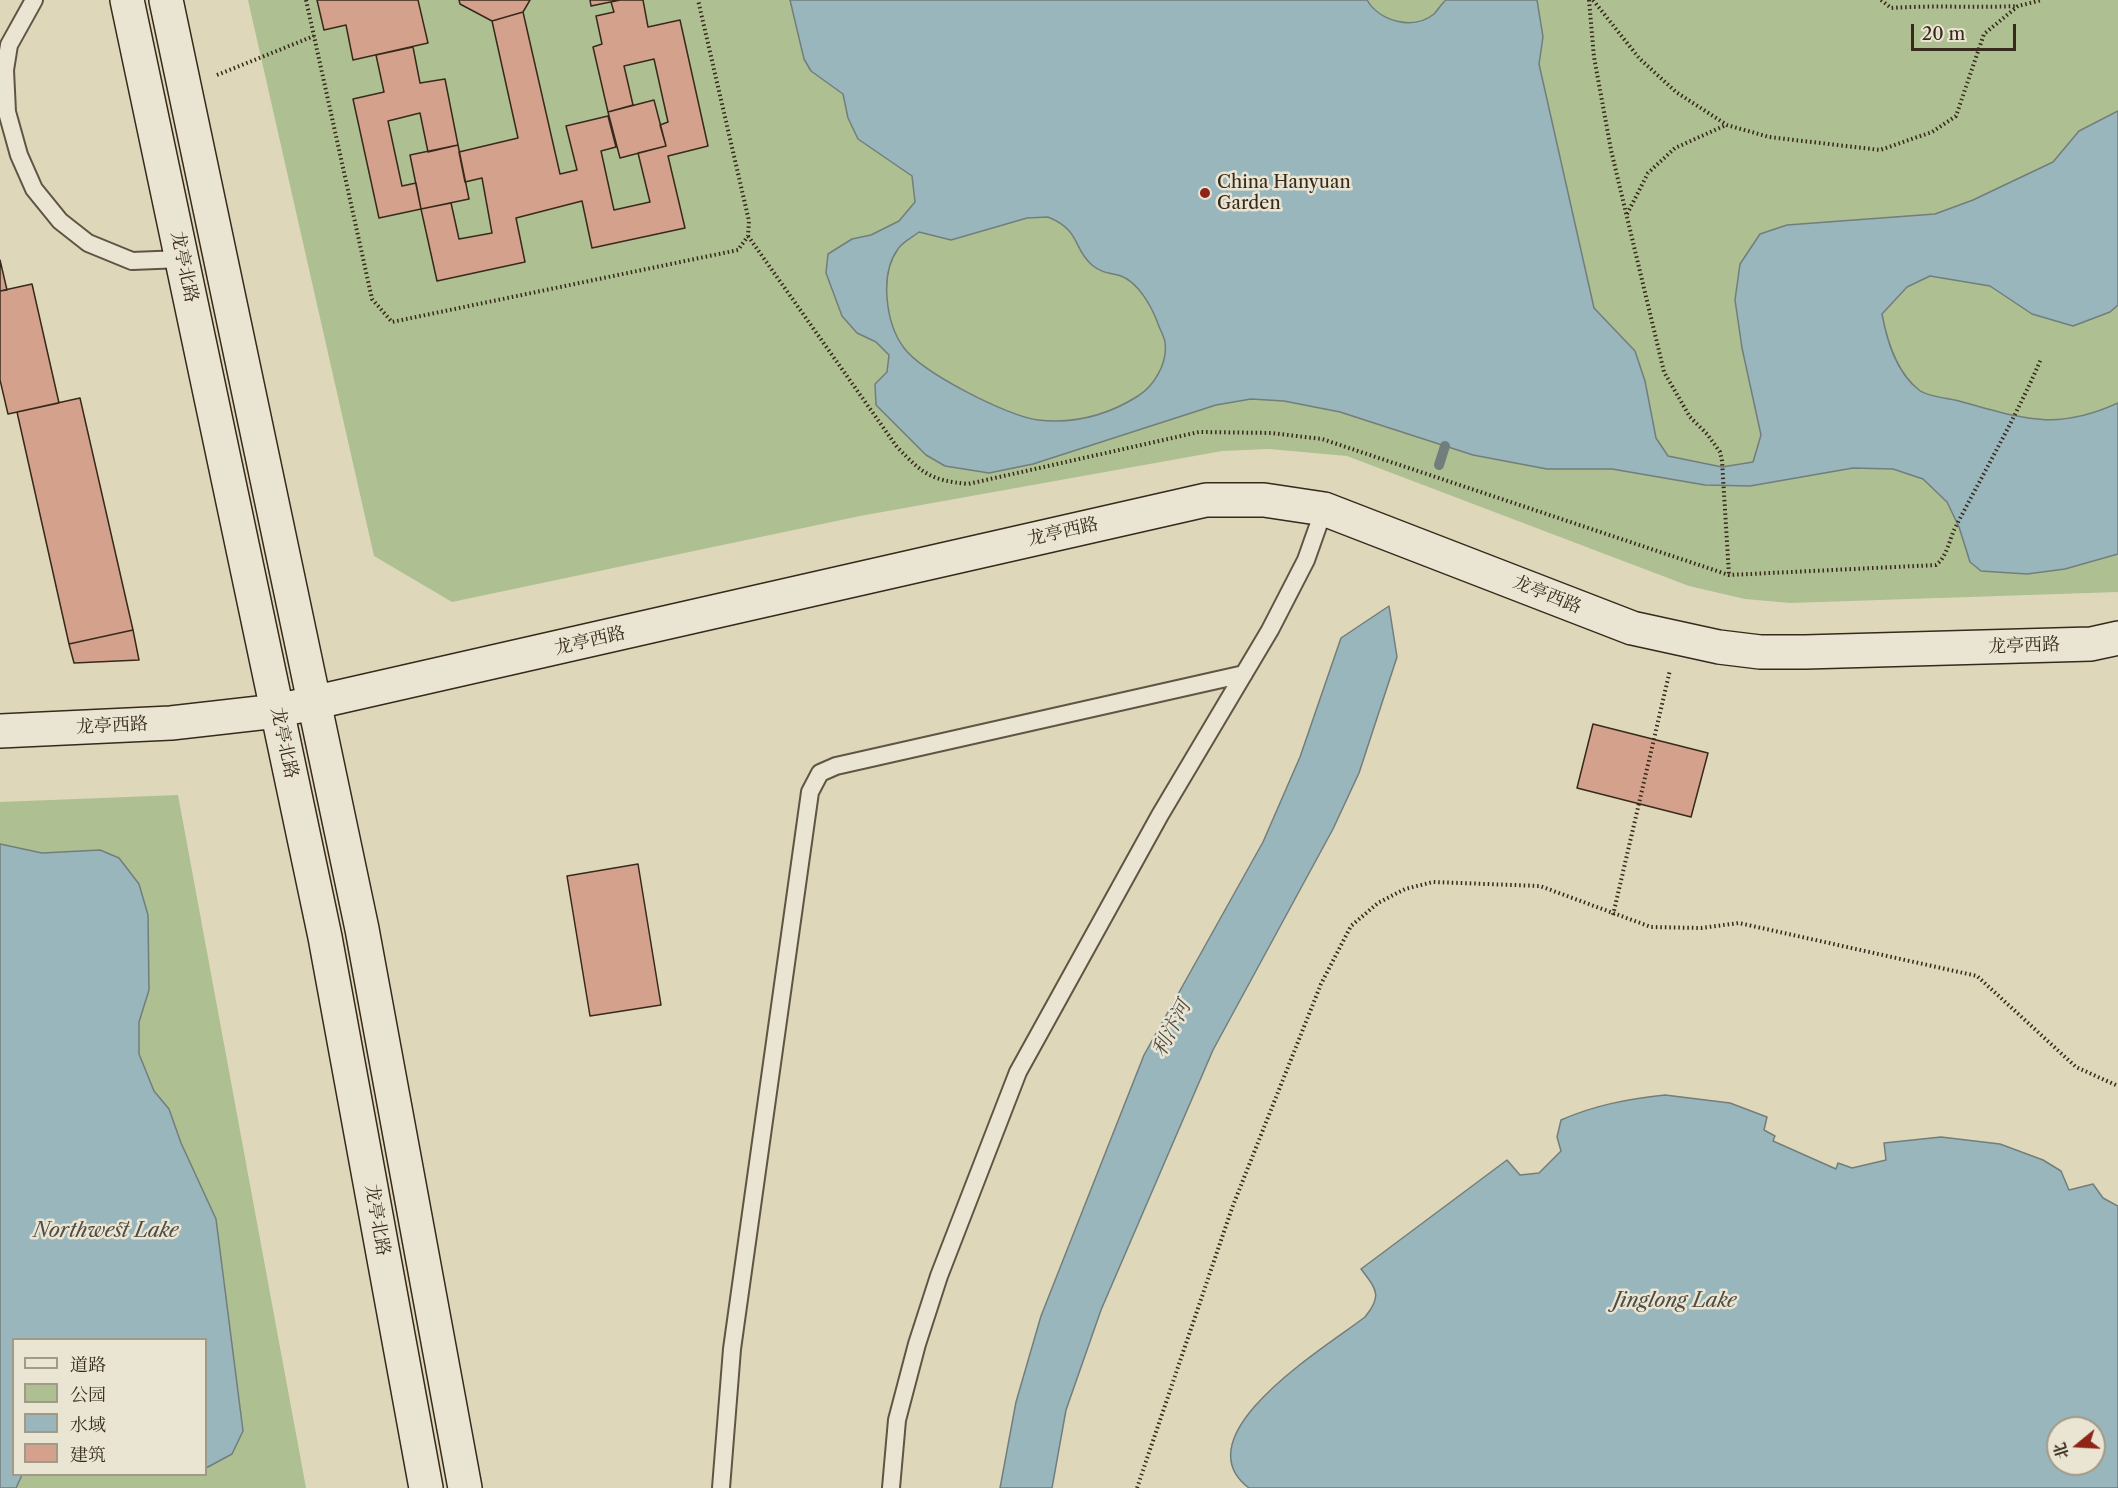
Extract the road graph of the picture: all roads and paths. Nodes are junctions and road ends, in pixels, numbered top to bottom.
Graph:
1 (34, 0) edge
2 (127, 0) edge
3 (166, 0) edge
4 (306, 0) edge
5 (698, 0) edge
6 (1591, 0) edge
7 (1881, 0) edge
8 (2042, 0) edge
9 (2018, 6) junction
10 (314, 36) junction
11 (186, 88) junction
12 (1727, 125) junction
13 (6, 134) edge
14 (1626, 215) junction
15 (182, 259) junction
16 (2041, 359) dead end
17 (1324, 509) junction
18 (1953, 532) dead end
19 (1729, 575) dead end
20 (1677, 638) junction
21 (2118, 638) edge
22 (1244, 674) junction
23 (314, 704) junction
24 (277, 711) junction
25 (0, 731) edge
26 (1614, 915) junction
27 (2118, 1086) edge
28 (426, 1488) edge
29 (465, 1488) edge
30 (720, 1488) edge
31 (891, 1488) edge
32 (1137, 1488) edge

1 - 13 lane
2 - 15 main road, 龙亭北路
3 - 11 main road, 龙亭北路
4 - 10 path
5 - 10 path
6 - 12 path
6 - 14 path
7 - 9 path
8 - 9 path
9 - 12 path
10 - 11 path
11 - 23 main road, 龙亭北路
12 - 14 path
13 - 15 lane
14 - 19 path
15 - 24 main road, 龙亭北路
16 - 18 path
17 - 20 main road, 龙亭西路
17 - 22 lane
17 - 23 main road, 龙亭西路
20 - 21 main road, 龙亭西路
20 - 26 path
22 - 30 lane
22 - 31 lane
23 - 24 main road, 龙亭西路
23 - 29 main road, 龙亭北路
24 - 25 main road, 龙亭西路
24 - 28 main road, 龙亭北路
26 - 27 path
26 - 32 path

